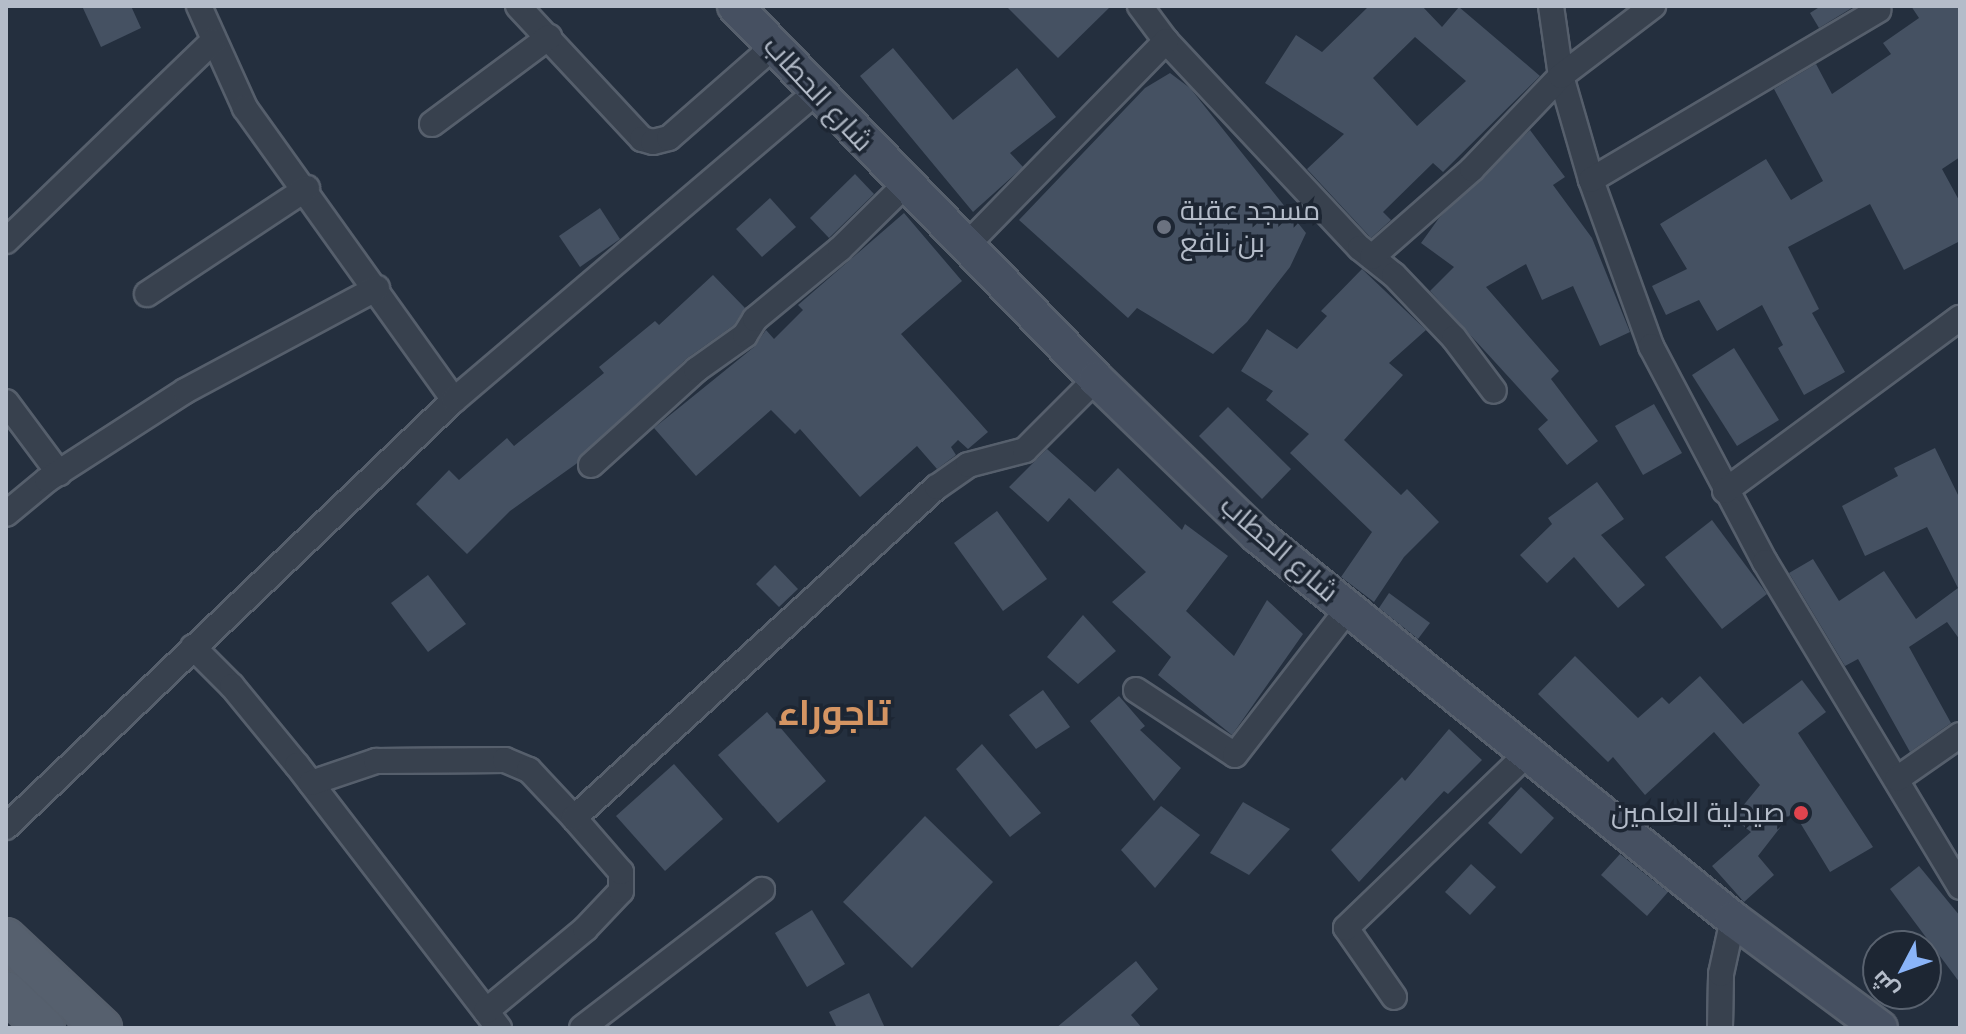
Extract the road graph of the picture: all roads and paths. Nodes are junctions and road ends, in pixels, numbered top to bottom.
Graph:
1 (199, 6) edge
2 (518, 6) edge
3 (735, 6) edge
4 (1140, 6) edge
5 (1551, 6) edge
6 (1653, 6) edge
7 (1878, 10) dead end
8 (549, 37) junction
9 (213, 41) junction
10 (1166, 41) junction
11 (773, 47) junction
12 (1561, 76) junction
13 (815, 93) junction
14 (432, 124) dead end
15 (1591, 180) junction
16 (905, 185) junction
17 (307, 188) junction
18 (6, 241) edge
19 (965, 247) junction
20 (1372, 257) junction
21 (377, 288) junction
22 (147, 294) dead end
23 (1960, 318) edge
24 (1096, 379) junction
25 (1494, 391) dead end
26 (454, 400) junction
27 (6, 402) edge
28 (591, 465) dead end
29 (59, 473) junction
30 (1725, 491) junction
31 (6, 514) edge
32 (1348, 609) junction
33 (193, 647) junction
34 (1136, 690) dead end
35 (1960, 735) edge
36 (1526, 755) junction
37 (1897, 779) junction
38 (311, 783) junction
39 (574, 818) junction
40 (6, 827) edge
41 (1957, 876) edge
42 (762, 890) dead end
43 (1733, 919) junction
44 (6, 938) edge
45 (6, 991) edge
46 (1394, 997) dead end
47 (495, 1023) edge
48 (45, 1028) edge
49 (102, 1028) edge
50 (582, 1028) edge
51 (1720, 1028) edge
52 (1880, 1028) edge

1 - 9 street
2 - 8 street
3 - 11 street, شارع الحطاب
4 - 10 street
5 - 12 street
6 - 12 street
7 - 15 street
8 - 11 street
8 - 14 street
9 - 17 street
9 - 18 street
10 - 19 street
10 - 20 street
11 - 13 street, شارع الحطاب
12 - 15 street
12 - 20 street
13 - 16 street, شارع الحطاب
13 - 26 street
15 - 30 street
16 - 19 street, شارع الحطاب
16 - 28 street
17 - 21 street
17 - 22 street
19 - 24 street, شارع الحطاب
20 - 25 street
21 - 26 street
21 - 29 street
23 - 30 street
24 - 32 street, شارع الحطاب
24 - 39 street
26 - 33 street
27 - 29 street
29 - 31 street
30 - 37 street
32 - 34 street
32 - 36 street, شارع الحطاب
33 - 38 street
33 - 40 street
35 - 37 street
36 - 43 street, شارع الحطاب
36 - 46 street
37 - 41 street
38 - 39 street
38 - 47 street
39 - 47 street
42 - 50 street
43 - 51 street
43 - 52 street, شارع الحطاب
44 - 49 main road
45 - 48 main road

